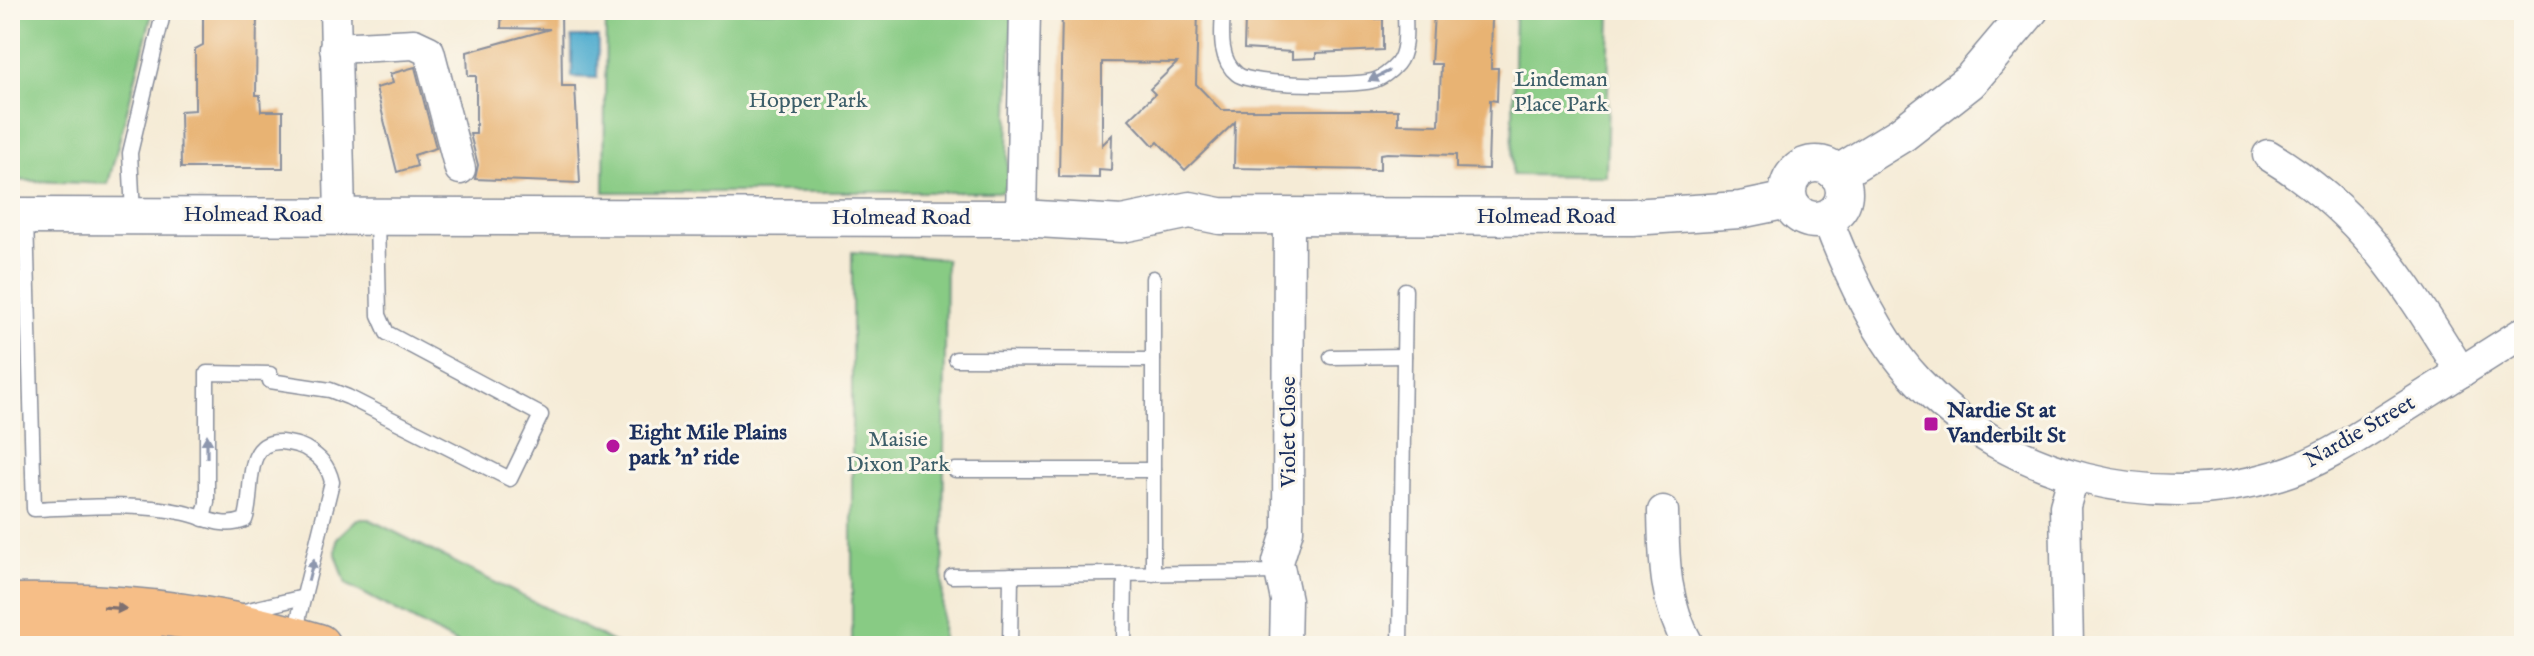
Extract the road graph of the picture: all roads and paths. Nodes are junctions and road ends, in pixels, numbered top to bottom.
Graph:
1 (164, 10) edge
2 (335, 10) edge
3 (1025, 10) edge
4 (1223, 10) edge
5 (1405, 10) edge
6 (2030, 10) edge
7 (335, 48) junction
8 (2268, 155) dead end
9 (460, 169) dead end
10 (1837, 174) junction
11 (1788, 200) junction
12 (133, 214) junction
13 (18, 215) edge
14 (340, 215) junction
15 (1289, 215) junction
16 (377, 216) junction
17 (1021, 218) junction
18 (1827, 218) junction
19 (1153, 278) dead end
20 (1405, 290) dead end
21 (2524, 332) edge
22 (1404, 356) junction
23 (1331, 357) dead end
24 (956, 359) dead end
25 (1153, 360) junction
26 (2461, 372) junction
27 (955, 470) dead end
28 (1153, 470) junction
29 (2073, 478) junction
30 (1663, 511) dead end
31 (203, 519) junction
32 (1280, 572) junction
33 (1125, 574) junction
34 (1153, 574) junction
35 (1011, 575) junction
36 (952, 576) dead end
37 (304, 597) junction
38 (10, 606) edge
39 (223, 622) junction
40 (10, 637) edge
41 (305, 644) edge
42 (142, 646) edge
43 (1010, 646) edge
44 (1124, 646) edge
45 (1285, 646) edge
46 (1400, 646) edge
47 (1689, 646) edge
48 (2068, 646) edge

1 - 12 lane
2 - 7 street
3 - 17 street
5 -> 4 lane
6 - 10 street
7 - 9 street
7 - 14 street
8 - 26 street
10 - 11 street
10 - 18 street
11 - 15 street, Holmead Road
11 - 18 street
12 - 13 street, Holmead Road
12 - 14 street, Holmead Road
13 - 31 lane
14 - 16 street, Holmead Road
15 - 17 street, Holmead Road
15 - 32 street, Violet Close
16 - 17 street, Holmead Road
31 -> 16 lane
18 - 29 street, Nardie Street
19 - 25 lane
20 - 22 lane
21 - 26 street, Nardie Street
22 - 23 lane
22 - 46 lane
24 - 25 lane
25 - 28 lane
26 - 29 street, Nardie Street
27 - 28 lane
28 - 34 lane
29 - 48 street
30 - 47 street
37 -> 31 lane
32 - 34 lane
32 - 45 street, Violet Close
33 - 34 lane
33 - 35 lane
33 - 44 lane
35 - 36 lane
35 - 43 lane
37 - 39 lane
37 - 41 lane
38 -> 39 highway
39 - 41 highway
40 - 42 highway

